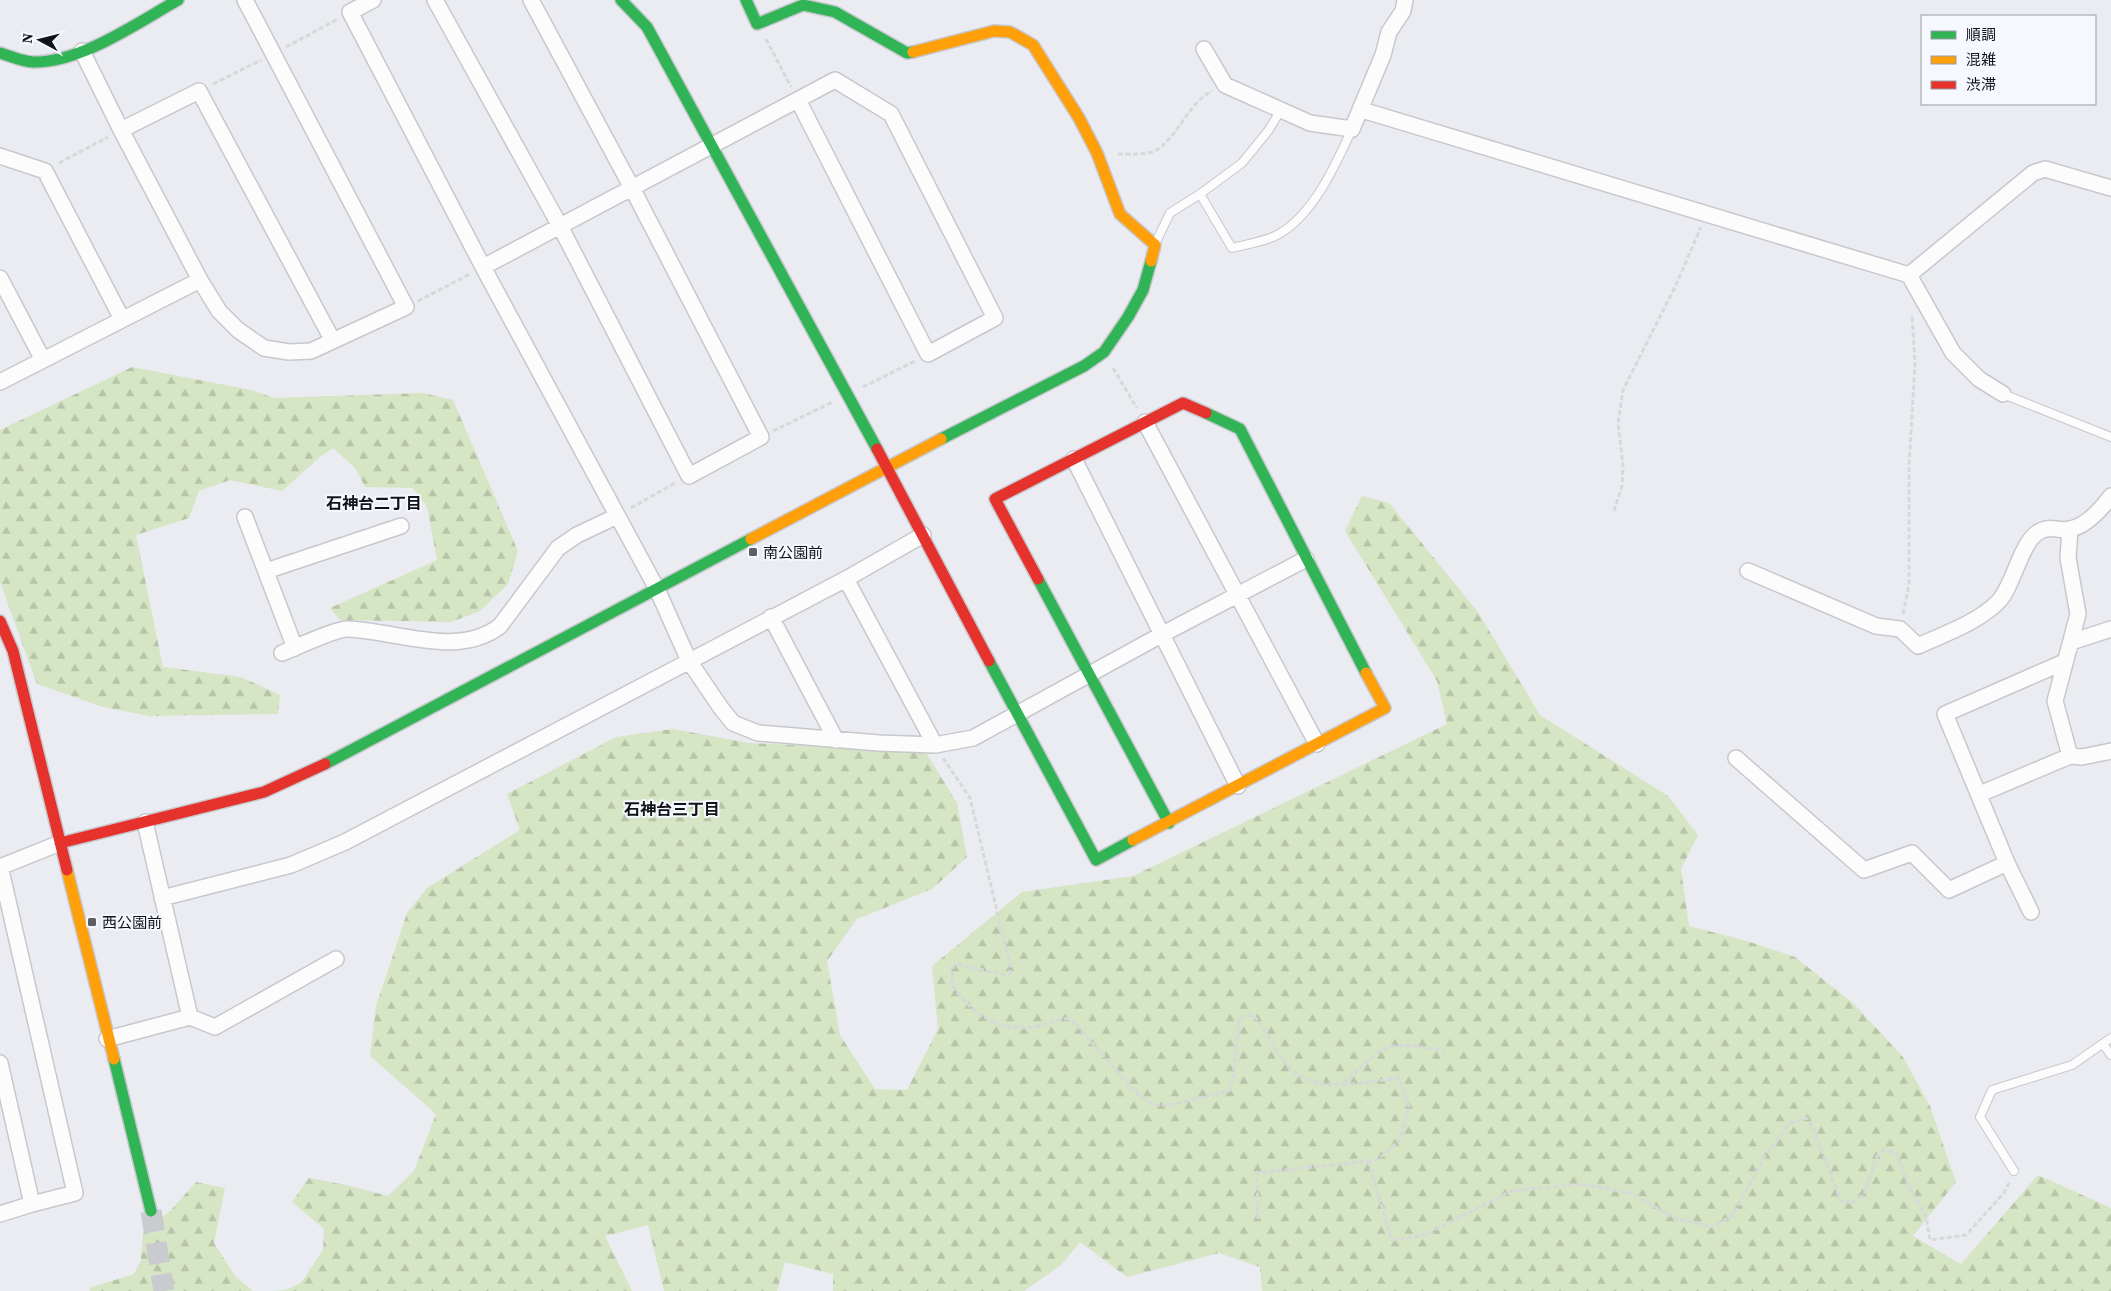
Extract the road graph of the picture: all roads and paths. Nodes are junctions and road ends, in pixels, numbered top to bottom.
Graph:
1 (178, 0) edge
2 (245, 0) edge
3 (373, 0) edge
4 (435, 0) edge
5 (531, 0) edge
6 (621, 0) edge
7 (746, 0) edge
8 (1405, 0) edge
9 (757, 24) junction
10 (1204, 48) dead end
11 (82, 51) junction
12 (0, 53) edge
13 (1225, 85) junction
14 (798, 100) junction
15 (1281, 110) junction
16 (1362, 110) junction
17 (1352, 129) junction
18 (121, 130) junction
19 (713, 145) junction
20 (1097, 153) junction
21 (0, 156) edge
22 (45, 170) junction
23 (632, 188) junction
24 (2111, 188) edge
25 (1200, 194) junction
26 (1707, 214) junction
27 (560, 226) junction
28 (1155, 245) junction
29 (483, 267) junction
30 (1909, 275) junction
31 (0, 278) edge
32 (200, 280) junction
33 (1911, 304) dead end
34 (406, 307) junction
35 (122, 319) junction
36 (334, 341) junction
37 (1104, 352) junction
38 (43, 360) junction
39 (0, 382) edge
40 (2003, 394) joint
41 (1145, 422) junction
42 (2111, 437) edge
43 (1074, 459) junction
44 (888, 468) junction
45 (689, 476) junction
46 (2111, 496) edge
47 (1614, 511) dead end
48 (617, 516) junction
49 (245, 518) dead end
50 (400, 526) dead end
51 (2070, 529) junction
52 (923, 535) junction
53 (1306, 560) junction
54 (266, 571) junction
55 (1748, 571) dead end
56 (846, 579) junction
57 (657, 589) junction
58 (1237, 596) junction
59 (771, 617) junction
60 (0, 621) edge
61 (1900, 629) junction
62 (2111, 629) edge
63 (1161, 636) junction
64 (2071, 642) junction
65 (689, 661) junction
66 (2064, 662) junction
67 (1090, 676) junction
68 (1018, 714) junction
69 (836, 740) junction
70 (1317, 744) junction
71 (935, 745) junction
72 (2111, 751) edge
73 (2070, 756) junction
74 (1736, 758) dead end
75 (1238, 786) junction
76 (1980, 794) junction
77 (145, 822) junction
78 (1169, 823) junction
79 (60, 843) junction
80 (2007, 863) junction
81 (0, 867) edge
82 (162, 898) junction
83 (2031, 912) dead end
84 (336, 960) dead end
85 (190, 1016) junction
86 (2111, 1038) edge
87 (108, 1039) junction
88 (2103, 1044) junction
89 (1445, 1051) dead end
90 (2111, 1055) edge
91 (0, 1063) edge
92 (1343, 1083) junction
93 (1368, 1161) junction
94 (2014, 1171) joint
95 (32, 1204) junction
96 (151, 1211) tunnel mouth
97 (0, 1214) edge
98 (1258, 1219) dead end

1 - 11 street
2 - 34 street
3 - 29 street
4 - 27 street
5 - 23 street
6 - 19 street
7 - 9 street
8 - 16 street
9 - 14 path
9 - 20 street
10 - 13 street
11 - 12 street
11 - 18 street
13 - 15 street
13 - 20 path
14 - 14 street
14 - 19 street
15 - 17 street
15 - 25 lane
16 - 17 street
16 - 26 street
17 - 25 lane
18 - 22 path
18 - 32 street
18 - 36 street
19 - 23 street
19 - 44 street
20 - 28 street
21 - 22 street
22 - 35 street
23 - 27 street
23 - 45 street
24 - 30 street
25 - 28 lane
26 - 30 street
26 - 47 path
27 - 29 street
27 - 45 street
28 - 37 street
29 - 34 path
29 - 48 street
30 - 40 street
31 - 38 street
32 - 35 street
32 - 36 street
33 - 61 path
34 - 36 street
35 - 38 street
37 - 41 path
37 - 44 street
38 - 39 street
40 - 42 lane
41 - 43 street
41 - 53 street
41 - 58 street
43 - 63 street
43 - 67 street
44 - 52 street
44 - 57 street
45 - 48 path
46 - 51 street
48 - 54 street
48 - 57 street
49 - 54 street
50 - 54 street
51 - 61 street
51 - 64 street
52 - 56 street
52 - 68 street
53 - 58 street
53 - 70 street
55 - 61 street
56 - 59 street
56 - 71 street
57 - 65 street
57 - 77 street
58 - 63 street
58 - 70 street
59 - 65 street
59 - 69 street
60 - 79 street
62 - 64 street
63 - 67 street
63 - 75 street
64 - 66 street
65 - 69 street
65 - 82 street
66 - 73 street
66 - 76 street
67 - 68 street
67 - 78 street
68 - 71 street
68 - 78 street
69 - 71 street
70 - 75 street
71 - 92 path
72 - 73 street
73 - 76 street
74 - 80 street
75 - 78 street
76 - 80 street
77 - 79 street
77 - 82 street
79 - 81 street
79 - 87 street
80 - 83 street
81 - 95 street
82 - 85 street
84 - 85 street
85 - 87 street
86 - 88 lane
87 - 96 street
88 - 90 lane
88 - 94 lane
89 - 92 path
91 - 95 street
92 - 93 path
93 - 94 path
93 - 98 path
95 - 97 street

